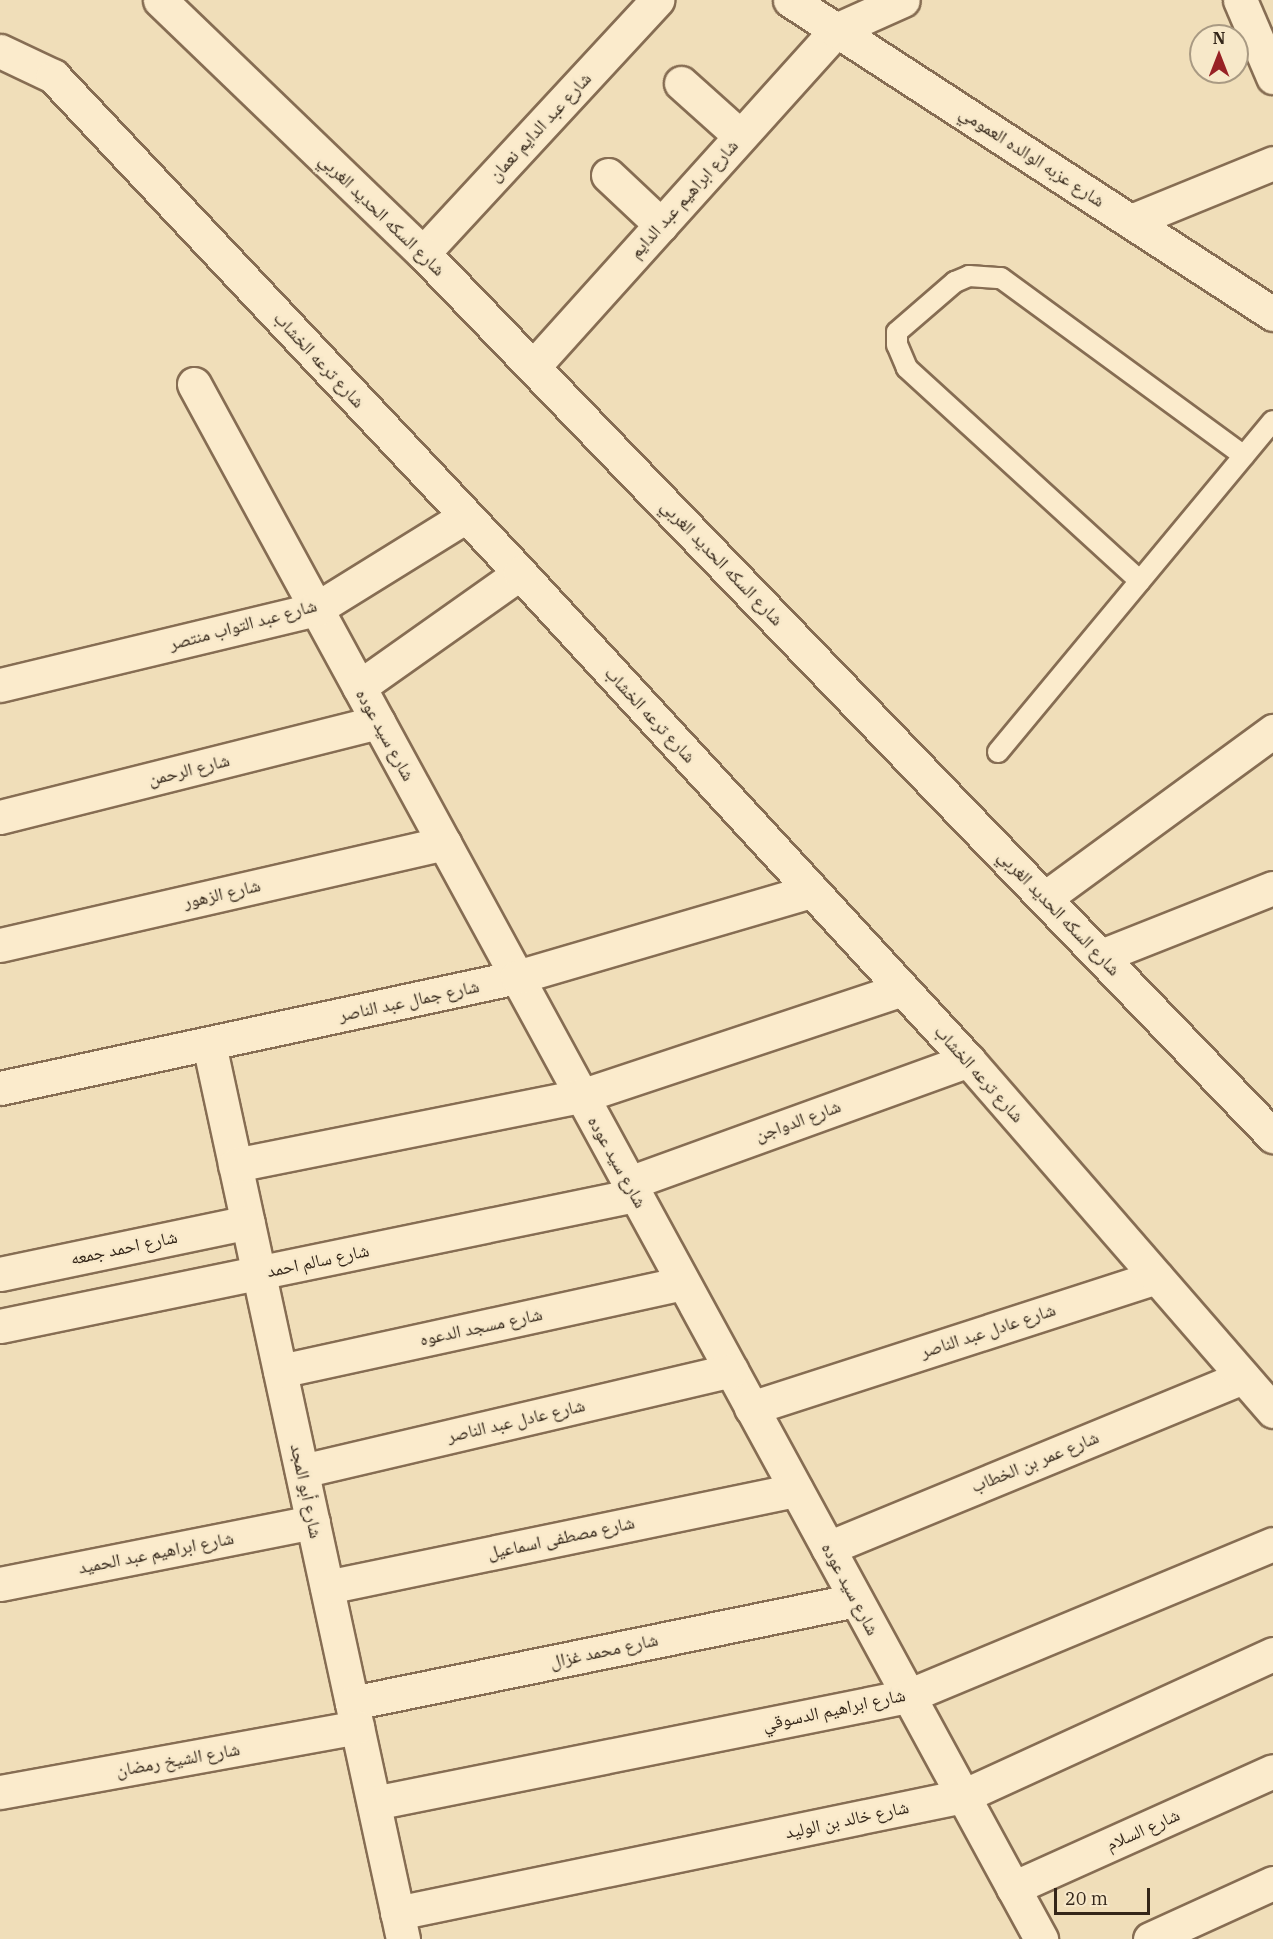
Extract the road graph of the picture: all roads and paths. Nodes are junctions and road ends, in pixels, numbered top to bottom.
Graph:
1 (160, 0) edge
2 (657, 0) edge
3 (790, 0) edge
4 (903, 0) edge
5 (1240, 0) edge
6 (837, 30) junction
7 (0, 51) edge
8 (1273, 77) edge
9 (681, 83) dead end
10 (740, 136) junction
11 (1273, 163) edge
12 (608, 175) dead end
13 (1131, 221) junction
14 (661, 225) junction
15 (423, 253) junction
16 (1273, 314) edge
17 (533, 367) junction
18 (194, 384) dead end
19 (1273, 421) edge
20 (1244, 456) junction
21 (466, 516) junction
22 (520, 573) junction
23 (1140, 581) junction
24 (316, 609) junction
25 (0, 685) edge
26 (359, 687) junction
27 (378, 723) junction
28 (1273, 731) edge
29 (998, 752) dead end
30 (0, 817) edge
31 (444, 843) junction
32 (1273, 888) edge
33 (812, 891) junction
34 (1045, 898) junction
35 (0, 945) edge
36 (1101, 956) junction
37 (517, 977) junction
38 (902, 989) junction
39 (209, 1044) junction
40 (968, 1060) junction
41 (0, 1088) edge
42 (581, 1096) junction
43 (1273, 1136) edge
44 (235, 1165) junction
45 (632, 1189) junction
46 (248, 1222) junction
47 (259, 1273) junction
48 (0, 1274) edge
49 (1156, 1277) junction
50 (683, 1283) junction
51 (0, 1326) edge
52 (730, 1370) junction
53 (280, 1371) junction
54 (1243, 1377) junction
55 (751, 1408) junction
56 (1273, 1411) edge
57 (302, 1471) junction
58 (796, 1490) junction
59 (313, 1522) junction
60 (1273, 1544) edge
61 (828, 1548) junction
62 (0, 1584) edge
63 (327, 1587) junction
64 (856, 1600) junction
65 (1273, 1654) edge
66 (908, 1696) junction
67 (354, 1715) junction
68 (1273, 1771) edge
69 (0, 1792) edge
70 (963, 1796) junction
71 (374, 1803) junction
72 (1273, 1883) edge
73 (1013, 1888) junction
74 (400, 1926) edge
75 (1041, 1939) edge
76 (1150, 1939) edge

1 - 15 street, شارع السكه الحديد الغربي
2 - 15 street, شارع عبد الدايم نعمان
3 - 6 street, شارع عزبه الوالده العمومي
4 - 6 street
5 - 8 street
6 - 10 street, شارع ابراهيم عبد الدايم
6 - 13 street, شارع عزبه الوالده العمومي
7 - 21 street, شارع ترعه الخشاب
9 - 10 street
10 - 14 street, شارع ابراهيم عبد الدايم
11 - 13 street
12 - 14 street
13 - 16 street, شارع عزبه الوالده العمومي
14 - 17 street, شارع ابراهيم عبد الدايم
15 - 17 street, شارع السكه الحديد الغربي
17 - 34 street, شارع السكه الحديد الغربي
18 - 24 street, شارع سيد عوده
19 - 20 lane
20 - 23 lane
20 - 23 lane
21 - 22 street, شارع ترعه الخشاب
21 - 24 street, شارع عبد التواب منتصر
22 - 26 street
22 - 33 street, شارع ترعه الخشاب
23 - 29 lane
24 - 25 street, شارع عبد التواب منتصر
24 - 26 street, شارع سيد عوده
26 - 27 street, شارع سيد عوده
27 - 30 street, شارع الرحمن
27 - 31 street, شارع سيد عوده
28 - 34 street
31 - 35 street, شارع الزهور
31 - 37 street, شارع سيد عوده
32 - 36 street
33 - 37 street, شارع جمال عبد الناصر
33 - 38 street, شارع ترعه الخشاب
34 - 36 street, شارع السكه الحديد الغربي
36 - 43 street, شارع السكه الحديد الغربي
37 - 39 street, شارع جمال عبد الناصر
37 - 42 street, شارع سيد عوده
38 - 40 street, شارع ترعه الخشاب
38 - 42 street
39 - 41 street, شارع جمال عبد الناصر
39 - 44 street, شارع أبو المجد
40 - 45 street, شارع الدواجن
40 - 49 street, شارع ترعه الخشاب
42 - 44 street
42 - 45 street, شارع سيد عوده
44 - 46 street, شارع أبو المجد
45 - 47 street, شارع سالم احمد
45 - 50 street, شارع سيد عوده
46 - 47 street, شارع أبو المجد
46 - 48 street, شارع احمد جمعه
47 - 51 street, شارع سالم احمد
47 - 53 street, شارع أبو المجد
49 - 54 street, شارع ترعه الخشاب
49 - 55 street, شارع عادل عبد الناصر
50 - 52 street, شارع سيد عوده
50 - 53 street, شارع مسجد الدعوه
52 - 55 street, شارع سيد عوده
52 - 57 street, شارع عادل عبد الناصر
53 - 57 street, شارع أبو المجد
54 - 56 street, شارع ترعه الخشاب
54 - 61 street, شارع عمر بن الخطاب
55 - 58 street, شارع سيد عوده
57 - 59 street, شارع أبو المجد
58 - 61 street, شارع سيد عوده
58 - 63 street, شارع مصطفى اسماعيل
59 - 62 street, شارع ابراهيم عبد الحميد
59 - 63 street, شارع أبو المجد
60 - 66 street, شارع ابراهيم الدسوقي
61 - 64 street, شارع سيد عوده
63 - 67 street, شارع أبو المجد
64 - 66 street, شارع سيد عوده
64 - 67 street, شارع محمد غزال
65 - 70 street, شارع خالد بن الوليد
66 - 70 street, شارع سيد عوده
66 - 71 street, شارع ابراهيم الدسوقي
67 - 69 street, شارع الشيخ رمضان
67 - 71 street, شارع أبو المجد
68 - 73 street, شارع السلام
70 - 73 street, شارع سيد عوده
70 - 74 street, شارع خالد بن الوليد
71 - 74 street, شارع أبو المجد
72 - 76 street
73 - 75 street, شارع سيد عوده

